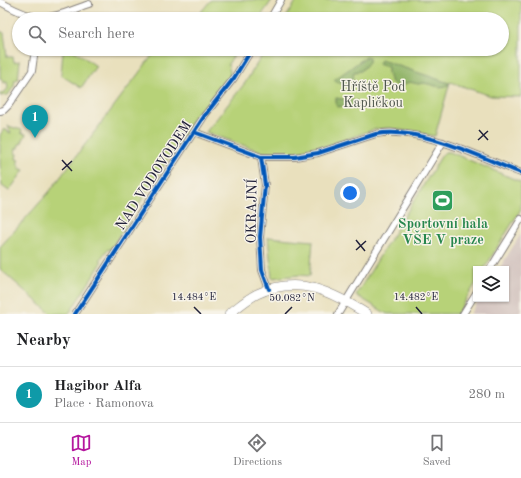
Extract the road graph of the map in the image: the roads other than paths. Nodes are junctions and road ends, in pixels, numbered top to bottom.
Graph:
1 (281, 0) edge
2 (0, 2) edge
3 (89, 4) dead end
4 (22, 12) edge
5 (64, 12) edge
6 (274, 12) edge
7 (34, 56) edge
8 (248, 56) edge
9 (0, 111) edge
10 (194, 132) junction
11 (443, 142) junction
12 (261, 157) junction
13 (521, 173) edge
14 (521, 219) edge
15 (492, 266) edge
16 (269, 289) junction
17 (473, 297) edge
18 (346, 301) junction
19 (79, 313) edge
20 (229, 314) edge
21 (338, 314) edge
22 (367, 314) edge
23 (463, 314) edge

1 - 6 street
2 - 4 street
3 - 5 street
7 - 9 street
8 - 10 street, NAD VODOVODEM
10 - 12 street
10 - 19 street, NAD VODOVODEM
11 - 12 street
11 - 13 street
11 - 18 street
12 - 16 street, OKRAJNÍ
14 - 15 street
16 - 18 street
16 - 20 street
17 - 23 street
18 - 21 street
18 - 22 street

